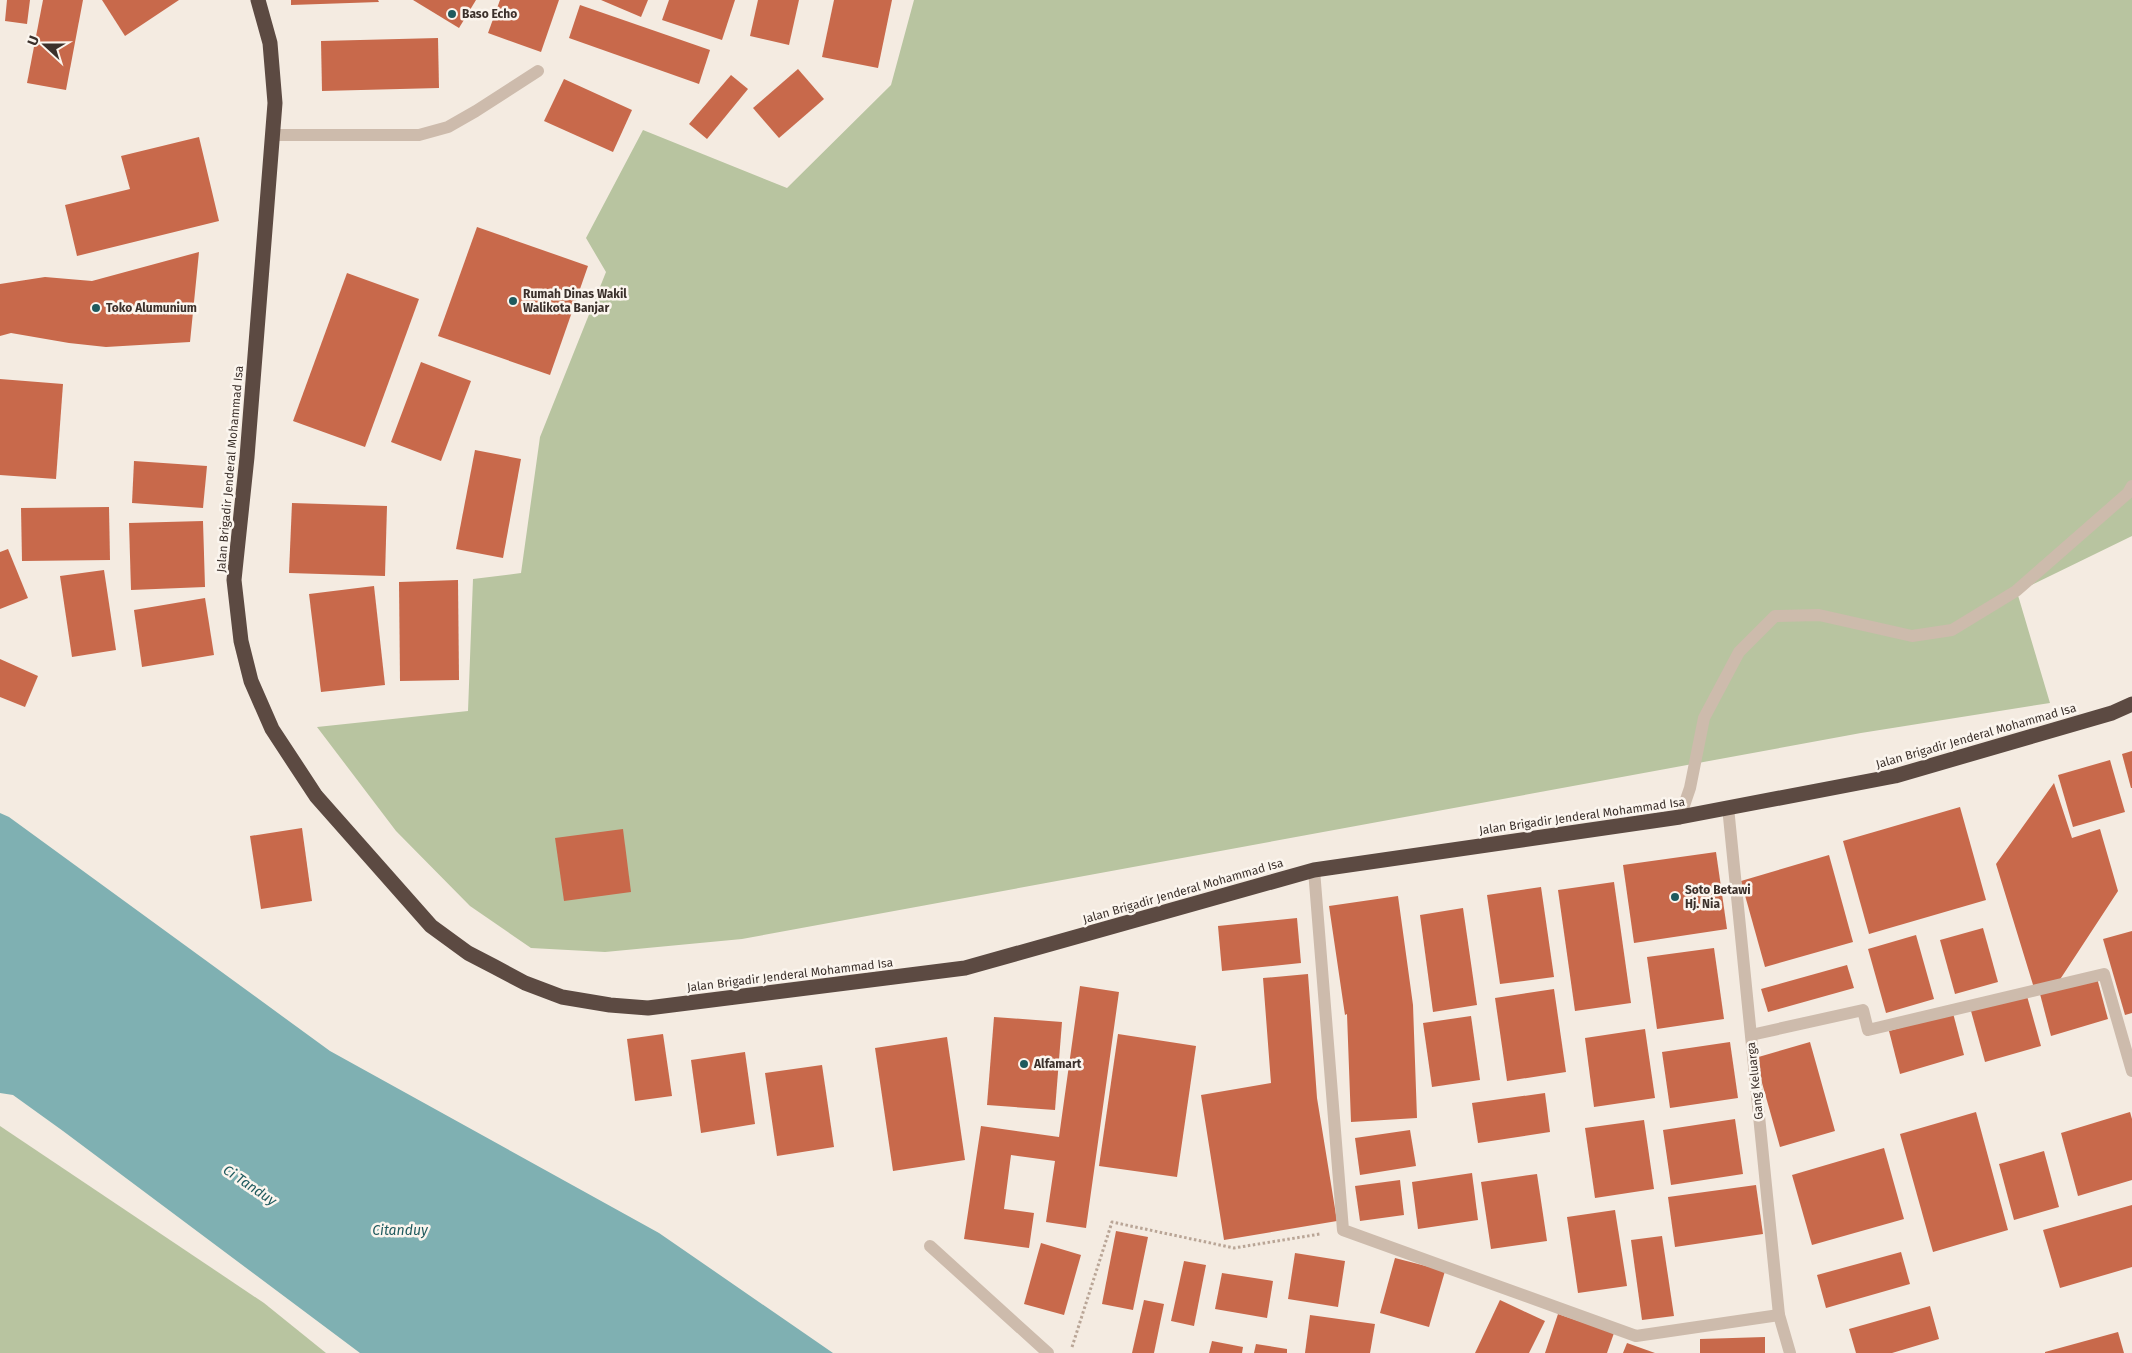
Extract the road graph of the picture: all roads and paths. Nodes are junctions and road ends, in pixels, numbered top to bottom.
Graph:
1 (258, 0) edge
2 (538, 71) dead end
3 (272, 135) junction
4 (2132, 486) edge
5 (2132, 704) edge
6 (1728, 807) junction
7 (1680, 817) junction
8 (1314, 870) junction
9 (1750, 1035) junction
10 (2132, 1071) edge
11 (1343, 1230) junction
12 (930, 1246) dead end
13 (1779, 1314) junction
14 (1048, 1353) edge
15 (1070, 1353) edge
16 (1790, 1353) edge

1 - 3 highway, Jalan Brigadir Jenderal Mohammad Isa
2 - 3 street
3 - 8 highway, Jalan Brigadir Jenderal Mohammad Isa
4 - 7 street
5 - 6 highway, Jalan Brigadir Jenderal Mohammad Isa
6 - 7 highway, Jalan Brigadir Jenderal Mohammad Isa
6 - 9 street, Gang Keluarga
7 - 8 highway, Jalan Brigadir Jenderal Mohammad Isa
8 - 11 street
9 - 10 street
9 - 13 street, Gang Keluarga
11 - 13 street
11 - 15 path
12 - 14 street
13 - 16 street, Gang Keluarga

